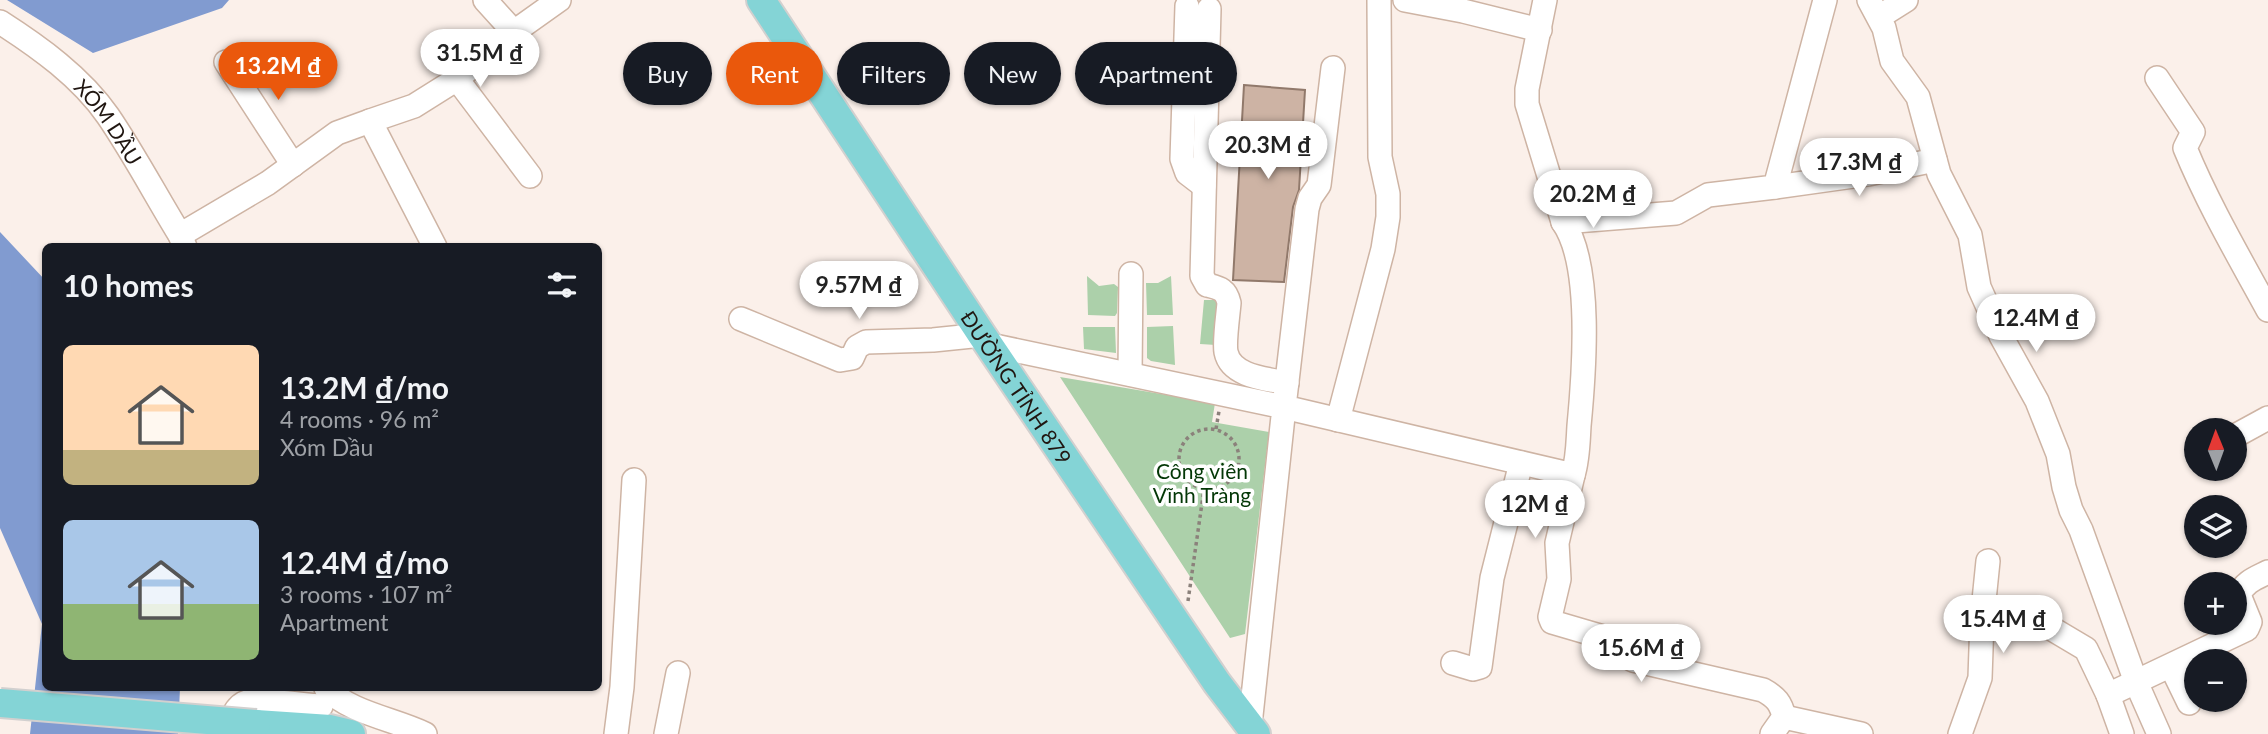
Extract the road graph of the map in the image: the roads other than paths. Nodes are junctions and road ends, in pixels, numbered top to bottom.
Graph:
1 (485, 0) edge
2 (761, 0) edge
3 (1379, 0) edge
4 (1405, 0) edge
5 (1545, 0) edge
6 (1825, 0) edge
7 (1906, 0) edge
8 (544, 4) edge
9 (1198, 8) dead end
10 (1874, 8) edge
11 (0, 22) edge
12 (1540, 30) junction
13 (514, 32) junction
14 (226, 62) dead end
15 (1333, 68) dead end
16 (2157, 78) dead end
17 (457, 79) junction
18 (370, 121) junction
19 (1935, 160) junction
20 (293, 165) junction
21 (530, 176) dead end
22 (1775, 187) junction
23 (1563, 222) junction
24 (183, 241) edge
25 (433, 243) edge
26 (1131, 274) dead end
27 (2268, 310) edge
28 (741, 319) dead end
29 (986, 340) junction
30 (1130, 374) junction
31 (1287, 383) junction
32 (1284, 407) junction
33 (2268, 418) edge
34 (1338, 420) junction
35 (2247, 429) edge
36 (1521, 463) junction
37 (1573, 475) junction
38 (634, 480) dead end
39 (1989, 561) dead end
40 (2268, 572) edge
41 (2054, 630) dead end
42 (1453, 663) dead end
43 (2171, 666) junction
44 (678, 673) dead end
45 (2136, 682) junction
46 (2184, 693) edge
47 (2108, 695) junction
48 (0, 703) edge
49 (329, 709) edge
50 (1778, 726) edge
51 (1253, 730) edge
52 (229, 734) edge
53 (425, 734) edge
54 (616, 734) edge
55 (666, 734) edge
56 (1861, 734) edge
57 (1960, 734) edge
58 (2122, 734) edge
59 (2159, 734) edge

1 - 13 street
2 - 29 main road, ĐƯỜNG TỈNH 879
3 - 34 street
4 - 12 street
5 - 12 street
6 - 22 street
7 - 10 street
8 - 13 street
9 - 31 street
10 - 19 street
11 - 24 street, XÓM DẦU
12 - 23 street
13 - 17 street
14 - 20 street
15 - 31 street
16 - 27 street
17 - 18 street
17 - 21 street
18 - 20 street
18 - 25 street
19 - 22 street
19 - 45 street
20 - 24 street
22 - 23 street
23 - 37 street
26 - 30 street
28 - 29 street
29 - 30 street
29 - 51 main road, ĐƯỜNG TỈNH 879
30 - 32 street
31 - 32 street
32 - 34 street
32 - 51 street
33 - 35 street
34 - 36 street
36 - 37 street
36 - 42 street
37 - 50 street
38 - 54 street
39 - 57 street
40 - 43 street
41 - 47 street
43 - 45 street
43 - 46 street
44 - 55 street
45 - 47 street
45 - 59 street
47 - 58 street
48 - 49 main road, bridge
49 - 52 street
49 - 53 street
50 - 56 street

